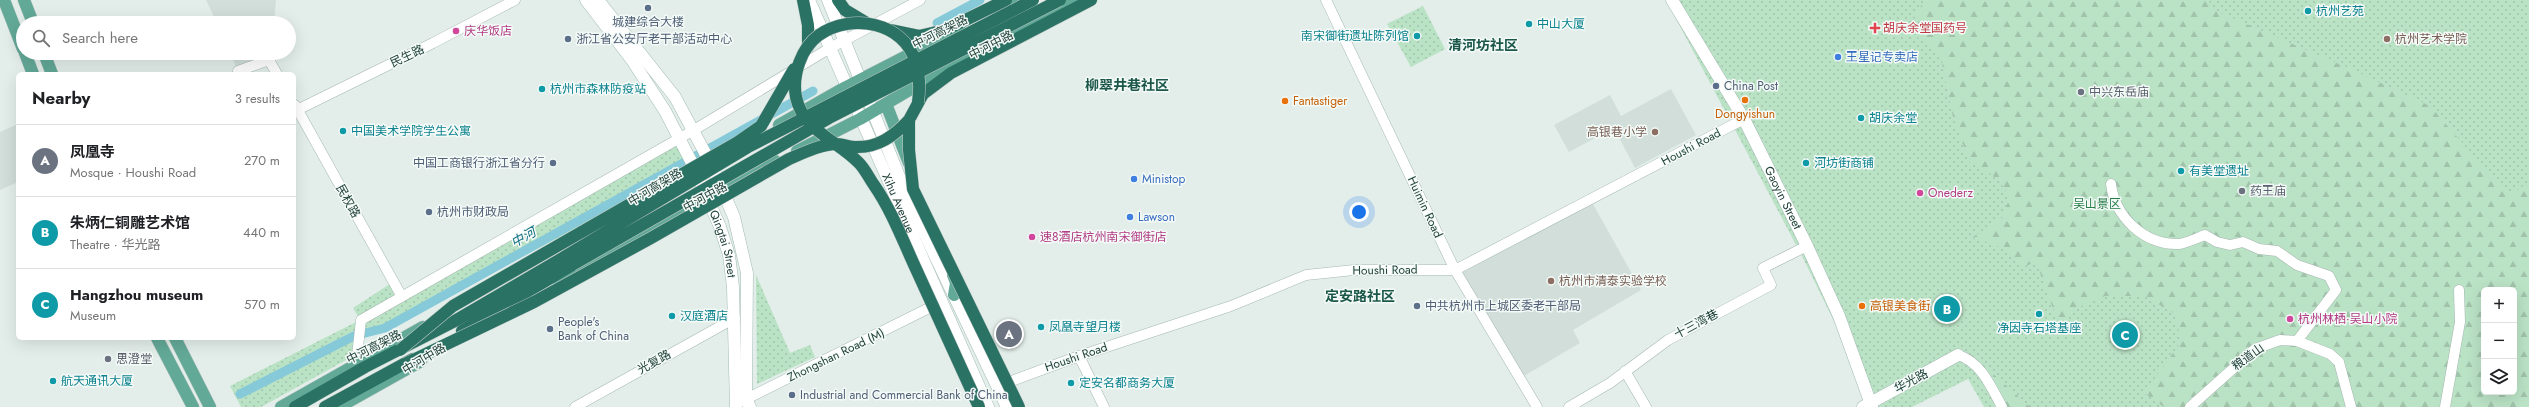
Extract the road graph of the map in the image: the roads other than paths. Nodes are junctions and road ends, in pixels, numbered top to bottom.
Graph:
1 (4, 0) edge
2 (24, 0) edge
3 (515, 0) edge
4 (586, 0) edge
5 (598, 0) edge
6 (803, 0) edge
7 (809, 0) edge
8 (828, 0) edge
9 (838, 0) edge
10 (920, 0) edge
11 (1006, 0) edge
12 (1018, 0) edge
13 (1033, 0) edge
14 (1060, 0) edge
15 (1077, 0) edge
16 (1091, 0) edge
17 (1326, 0) edge
18 (1672, 0) edge
19 (30, 16) edge
20 (865, 22) junction
21 (890, 30) junction
22 (16, 31) edge
23 (845, 40) junction
24 (830, 48) junction
25 (805, 51) junction
26 (28, 60) edge
27 (47, 60) edge
28 (269, 60) edge
29 (269, 60) edge
30 (238, 71) dead end
31 (32, 72) edge
32 (51, 72) edge
33 (276, 72) edge
34 (860, 80) junction
35 (846, 87) junction
36 (918, 102) junction
37 (886, 104) junction
38 (296, 107) edge
39 (873, 112) junction
40 (860, 119) junction
41 (1744, 119) junction
42 (909, 120) junction
43 (696, 134) junction
44 (681, 142) junction
45 (836, 144) junction
46 (710, 160) junction
47 (694, 168) junction
48 (2111, 184) dead end
49 (722, 187) junction
50 (707, 196) junction
51 (1807, 246) junction
52 (1455, 270) junction
53 (2459, 290) dead end
54 (954, 295) junction
55 (402, 297) junction
56 (941, 302) junction
57 (735, 318) junction
58 (158, 340) edge
59 (176, 340) edge
60 (2297, 341) junction
61 (400, 350) junction
62 (1958, 355) joint
63 (1079, 356) junction
64 (405, 364) junction
65 (356, 365) junction
66 (1625, 371) junction
67 (1009, 382) dead end
68 (740, 405) edge
69 (191, 406) edge
70 (1868, 406) edge
71 (210, 407) edge
72 (280, 407) edge
73 (295, 407) edge
74 (326, 407) edge
75 (339, 407) edge
76 (575, 407) edge
77 (979, 407) edge
78 (988, 407) edge
79 (1007, 407) edge
80 (1019, 407) edge
81 (1104, 407) edge
82 (1537, 407) edge
83 (1568, 407) edge
84 (1646, 407) edge
85 (2002, 407) edge
86 (2190, 407) edge
87 (2351, 407) edge
88 (2445, 407) edge

1 - 22 main road
2 - 19 main road
3 - 38 street, 民生路
4 - 44 main road, Qingtai Street
5 - 43 main road, Qingtai Street
6 - 25 highway
7 - 24 main road, Xihu Avenue
8 - 23 main road
9 - 20 highway
10 - 23 street
11 - 21 highway
12 - 34 main road
13 - 61 highway, 中河高架路, bridge
14 - 64 highway, bridge
15 - 37 main road, 中河中路
16 - 36 highway
17 - 52 street, Huimin Road
18 - 41 main road, Gaoyin Street
20 - 21 highway, bridge
20 - 25 highway, bridge
21 - 36 highway, bridge
23 - 24 street
23 - 34 main road
24 - 35 main road, Xihu Avenue
24 - 43 street
25 - 45 highway, bridge
25 - 61 highway, bridge
26 - 31 main road
27 - 32 main road
28 - 33 street
29 - 30 street
34 - 35 main road
34 - 39 main road
35 - 40 main road, Xihu Avenue
35 - 46 main road
36 - 42 highway
37 - 39 main road, 中河中路
37 - 54 main road
38 - 55 street, 民权路
39 - 40 main road, 中河中路
39 - 54 main road
40 - 49 main road, 中河中路
40 - 56 main road, Xihu Avenue
41 - 51 main road, Gaoyin Street
41 - 52 street, Houshi Road
42 - 45 highway, bridge
42 - 80 highway, bridge
43 - 44 street
43 - 46 main road, Qingtai Street
44 - 47 main road, Qingtai Street
44 - 55 street
45 - 64 highway, bridge
45 - 77 highway, bridge
46 - 47 main road
46 - 49 main road, Qingtai Street
47 - 50 main road, Qingtai Street
47 - 65 main road
48 - 60 street
49 - 50 main road, 中河中路
49 - 68 main road, Qingtai Street
50 - 57 main road, Qingtai Street
50 - 75 main road, 中河中路
51 - 66 street, 十三湾巷
51 - 70 main road, Gaoyin Street
52 - 63 street, Houshi Road
52 - 82 street, Huimin Road
53 - 88 street
54 - 79 main road
55 - 65 street
56 - 68 street, Zhongshan Road (M)
56 - 78 main road, Xihu Avenue
57 - 68 main road, Qingtai Street
57 - 76 street, 光复路
58 - 69 main road
59 - 71 main road
60 - 86 street, 粮道山
60 - 87 street, 粮道山
61 - 73 highway, 中河高架路
62 - 70 main road, 华光路
62 - 85 street
63 - 67 street, Houshi Road
63 - 81 street
64 - 74 highway
65 - 72 main road
66 - 83 street, 十三湾巷
66 - 84 street

